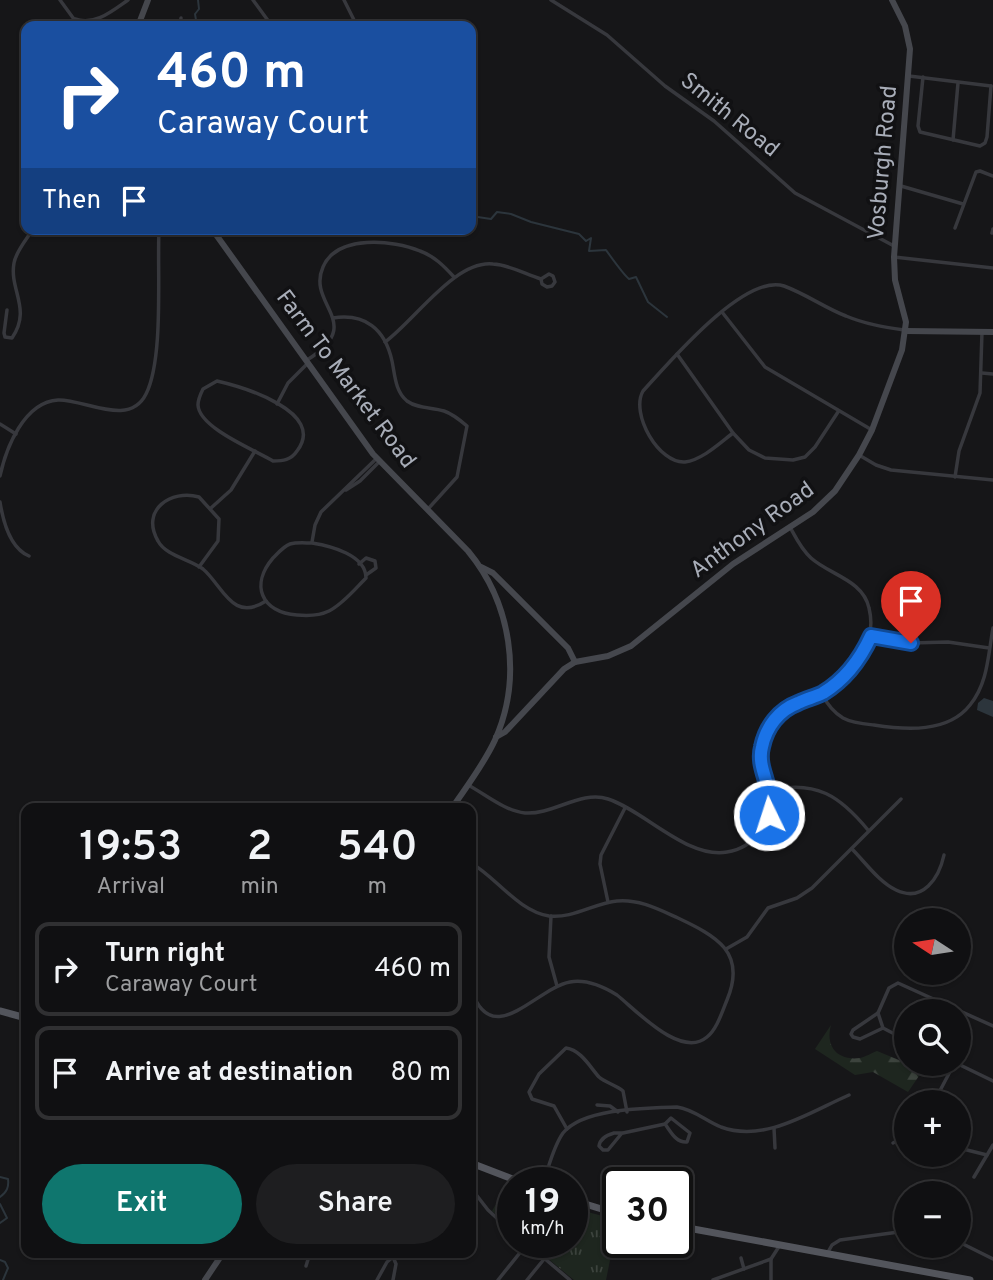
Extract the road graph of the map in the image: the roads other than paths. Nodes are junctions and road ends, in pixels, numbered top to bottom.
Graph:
1 (60, 0) edge
2 (128, 0) edge
3 (148, 0) edge
4 (253, 0) edge
5 (344, 0) edge
6 (551, 0) edge
7 (892, 0) edge
8 (181, 18) dead end
9 (75, 19) joint
10 (82, 21) edge
11 (89, 21) edge
12 (140, 21) edge
13 (181, 21) edge
14 (268, 21) edge
15 (354, 21) edge
16 (909, 76) junction
17 (923, 77) junction
18 (958, 82) junction
19 (992, 87) edge
20 (953, 140) junction
21 (993, 176) edge
22 (899, 185) junction
23 (963, 204) junction
24 (955, 228) dead end
25 (29, 235) edge
26 (159, 235) edge
27 (216, 235) edge
28 (894, 246) junction
29 (894, 257) junction
30 (993, 268) edge
31 (454, 277) junction
32 (541, 279) dead end
33 (6, 310) dead end
34 (722, 312) junction
35 (333, 318) junction
36 (906, 331) junction
37 (982, 332) junction
38 (993, 332) edge
39 (385, 342) junction
40 (677, 354) junction
41 (306, 362) junction
42 (982, 373) junction
43 (993, 374) edge
44 (278, 404) junction
45 (838, 412) junction
46 (0, 424) edge
47 (872, 429) junction
48 (733, 433) junction
49 (16, 434) junction
50 (255, 451) junction
51 (859, 455) junction
52 (379, 459) junction
53 (0, 476) edge
54 (955, 477) junction
55 (993, 480) edge
56 (0, 502) edge
57 (211, 508) junction
58 (427, 510) junction
59 (790, 527) junction
60 (312, 543) junction
61 (29, 556) dead end
62 (359, 564) junction
63 (199, 567) junction
64 (481, 567) junction
65 (366, 575) junction
66 (266, 601) junction
67 (993, 628) edge
68 (871, 636) junction
69 (989, 648) junction
70 (575, 662) junction
71 (821, 694) junction
72 (496, 737) junction
73 (468, 785) junction
74 (771, 790) junction
75 (901, 799) dead end
76 (455, 803) edge
77 (625, 808) junction
78 (868, 831) junction
79 (852, 849) junction
80 (944, 855) dead end
81 (476, 866) edge
82 (608, 902) junction
83 (551, 916) junction
84 (726, 949) junction
85 (557, 986) junction
86 (476, 1003) edge
87 (0, 1011) edge
88 (878, 1013) junction
89 (21, 1017) edge
90 (993, 1026) edge
91 (883, 1028) junction
92 (894, 1034) edge
93 (971, 1071) edge
94 (993, 1081) edge
95 (849, 1095) dead end
96 (597, 1105) dead end
97 (627, 1112) junction
98 (618, 1113) junction
99 (665, 1124) junction
100 (774, 1128) junction
101 (567, 1129) junction
102 (622, 1133) junction
103 (993, 1145) edge
104 (775, 1148) dead end
105 (971, 1151) edge
106 (987, 1155) junction
107 (476, 1165) edge
108 (548, 1167) edge
109 (497, 1173) edge
110 (974, 1177) dead end
111 (476, 1194) edge
112 (497, 1218) edge
113 (693, 1229) edge
114 (894, 1233) edge
115 (780, 1245) junction
116 (971, 1248) edge
117 (827, 1254) junction
118 (220, 1258) edge
119 (308, 1258) edge
120 (391, 1258) edge
121 (395, 1258) edge
122 (515, 1258) edge
123 (545, 1258) joint
124 (741, 1258) dead end
125 (771, 1259) junction
126 (993, 1259) edge
127 (306, 1266) dead end
128 (744, 1269) junction
129 (205, 1280) edge
130 (377, 1280) edge
131 (393, 1280) edge
132 (498, 1280) edge
133 (527, 1280) edge
134 (570, 1280) edge
135 (715, 1280) edge
136 (771, 1280) edge
137 (970, 1280) edge

1 - 9 street
2 - 11 street
3 - 12 street
4 - 14 street
5 - 15 street
6 - 28 street, Smith Road
7 - 16 street, Vosburgh Road
8 - 13 street
9 - 10 street
16 - 17 street
16 - 22 street, Vosburgh Road
17 - 18 street
17 - 20 street
18 - 19 street
18 - 20 street
19 - 20 street
21 - 23 street
22 - 23 street
22 - 28 street, Vosburgh Road
23 - 24 street
25 - 33 street
26 - 49 street
27 - 41 street, Farm To Market Road
28 - 29 street, Vosburgh Road
29 - 30 street
29 - 36 street, Vosburgh Road
31 - 32 street
31 - 35 street
31 - 39 street
34 - 36 street
34 - 40 street
34 - 45 street
35 - 39 street
35 - 41 street
36 - 37 street
36 - 47 street, Anthony Road
37 - 38 street
37 - 42 street
39 - 58 street
40 - 48 street
40 - 48 street
41 - 44 street
41 - 52 street, Farm To Market Road
42 - 43 street
42 - 54 street
44 - 50 street
44 - 50 street
45 - 47 street
45 - 48 street
46 - 49 street
47 - 51 street, Anthony Road
49 - 53 street
50 - 57 street
51 - 54 street
51 - 59 street, Anthony Road
52 - 58 street, Farm To Market Road
52 - 60 street
54 - 55 street
56 - 61 street
57 - 63 street
57 - 63 street
58 - 64 street, Farm To Market Road
59 - 68 street
59 - 70 street, Anthony Road
60 - 62 street
60 - 66 street
62 - 65 street
62 - 65 street
63 - 66 street
64 - 70 street
64 - 72 street, Farm To Market Road
65 - 66 street
67 - 69 street
68 - 69 street
68 - 71 street
69 - 71 street
70 - 72 street
71 - 74 street
72 - 73 street, Farm To Market Road
73 - 76 street, Farm To Market Road
73 - 77 street
74 - 77 street
74 - 78 street
75 - 78 street
77 - 82 street
78 - 79 street
79 - 80 street
79 - 84 street
81 - 83 street
82 - 83 street
82 - 84 street
83 - 85 street
84 - 85 street
85 - 86 street
87 - 89 main road
88 - 90 street
88 - 91 street
88 - 91 street
91 - 92 street
93 - 94 street
95 - 100 street
96 - 98 street
97 - 98 street
97 - 100 street
97 - 101 street
98 - 101 street
99 - 99 street
99 - 102 street
100 - 104 street
101 - 108 street
102 - 102 street
103 - 106 street
105 - 106 street
106 - 110 street
107 - 109 main road
111 - 112 street
113 - 115 main road
114 - 117 street
115 - 117 main road
115 - 125 street
116 - 126 street
117 - 137 main road
118 - 129 street
119 - 127 street
120 - 130 street
121 - 131 street
122 - 132 street
123 - 133 street
123 - 134 street
124 - 128 street
125 - 128 street
125 - 136 street
128 - 135 street

